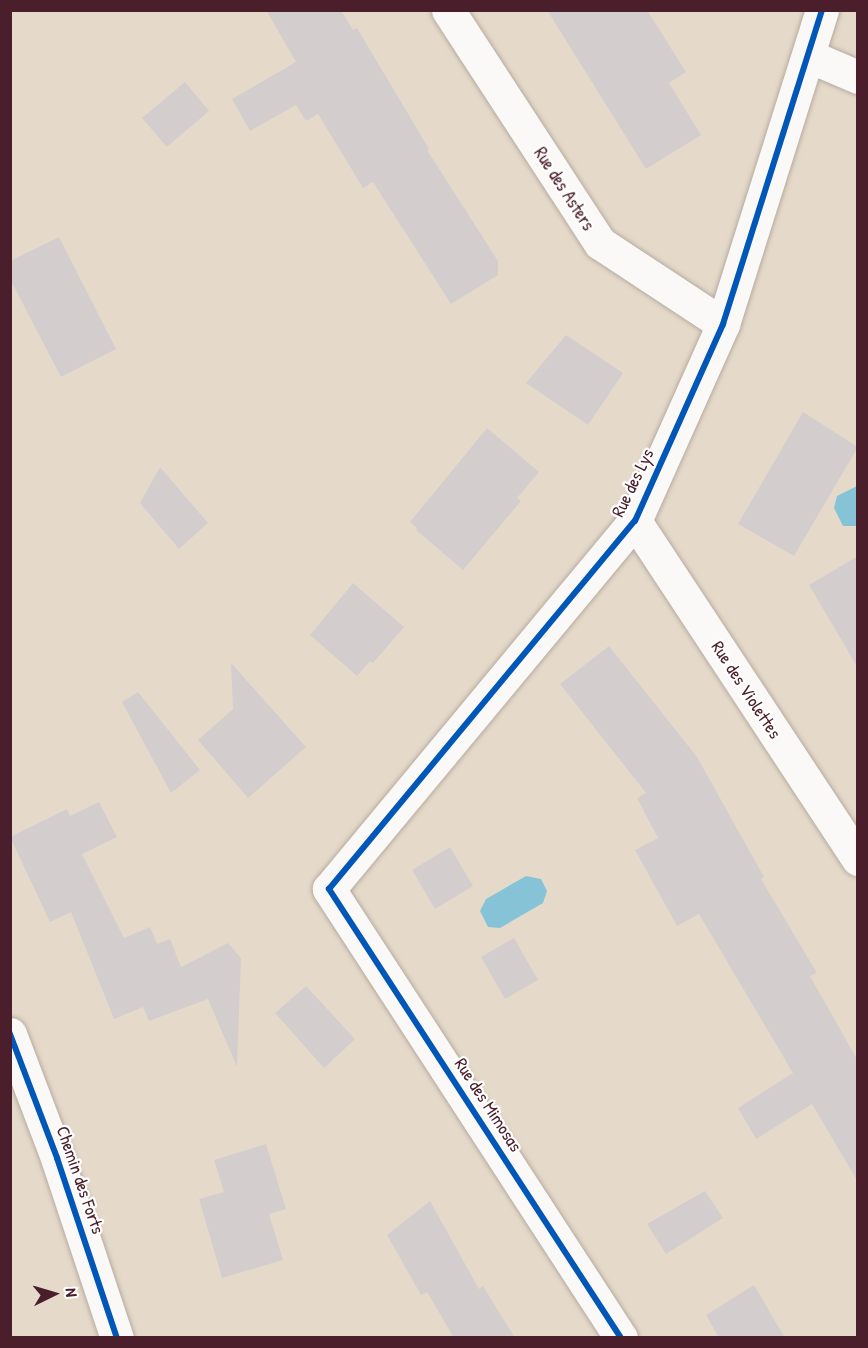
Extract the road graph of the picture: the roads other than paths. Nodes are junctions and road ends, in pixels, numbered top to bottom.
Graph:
1 (448, 10) edge
2 (822, 10) edge
3 (809, 56) junction
4 (858, 78) edge
5 (723, 324) junction
6 (635, 521) junction
7 (858, 859) edge
8 (329, 889) joint
9 (10, 1034) edge
10 (117, 1338) edge
11 (621, 1338) edge

1 - 5 street, Rue des Asters
2 - 3 street, Rue des Lys
3 - 4 street
3 - 5 street, Rue des Lys
5 - 6 street, Rue des Lys
6 - 7 street, Rue des Violettes
6 - 8 street, Rue des Lys
8 - 11 street, Rue des Mimosas
9 - 10 street, Chemin des Forts

